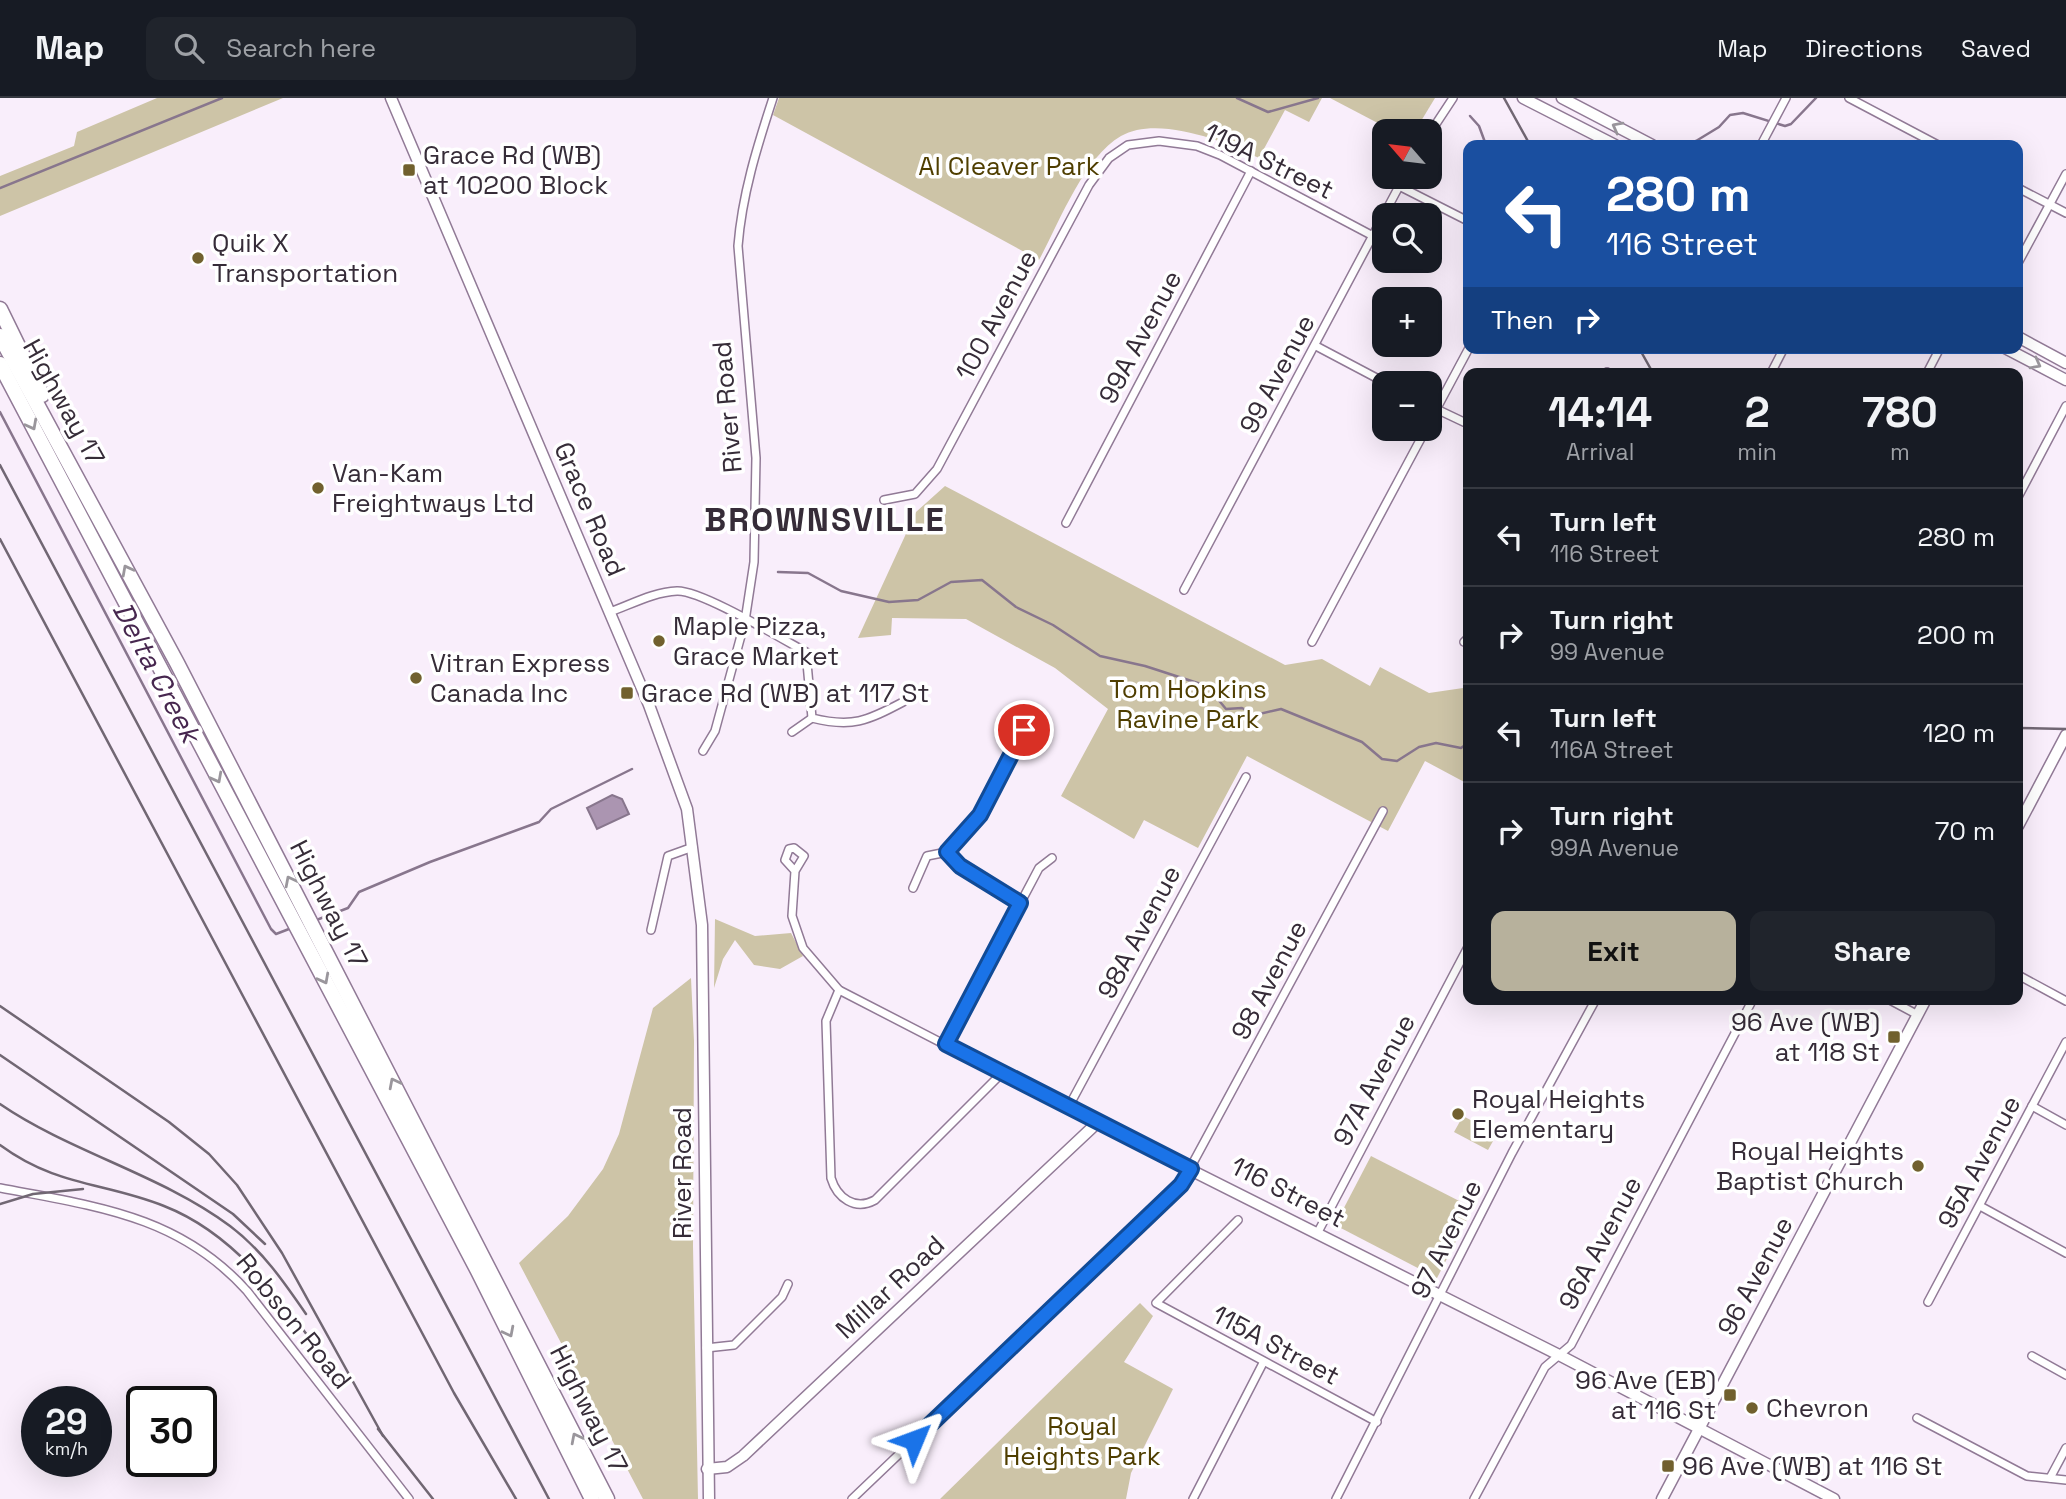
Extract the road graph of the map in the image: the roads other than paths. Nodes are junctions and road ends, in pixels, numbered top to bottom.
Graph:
1 (391, 98) edge
2 (773, 98) edge
3 (1453, 98) edge
4 (1523, 98) edge
5 (1562, 98) edge
6 (1786, 98) edge
7 (1849, 98) edge
8 (1439, 119) edge
9 (1605, 140) edge
10 (1642, 140) edge
11 (1764, 140) edge
12 (1929, 140) edge
13 (1142, 142) joint
14 (1251, 171) junction
15 (2066, 174) edge
16 (1405, 189) edge
17 (2023, 191) edge
18 (2050, 205) junction
19 (2066, 213) edge
20 (1463, 218) edge
21 (1372, 235) edge
22 (1372, 238) edge
23 (2023, 255) edge
24 (0, 309) edge
25 (0, 336) edge
26 (2023, 340) edge
27 (1316, 346) junction
28 (1465, 354) edge
29 (2016, 354) edge
30 (2066, 363) edge
31 (0, 364) edge
32 (1372, 375) edge
33 (2066, 380) edge
34 (1442, 392) edge
35 (2066, 406) edge
36 (1442, 411) edge
37 (1463, 422) edge
38 (1420, 441) edge
39 (77, 477) junction
40 (2023, 487) edge
41 (884, 500) dead end
42 (1066, 523) dead end
43 (1184, 590) dead end
44 (610, 612) junction
45 (745, 621) junction
46 (1312, 642) dead end
47 (903, 702) dead end
48 (812, 718) junction
49 (1024, 730) dead end
50 (792, 732) dead end
51 (2066, 735) edge
52 (703, 751) dead end
53 (1246, 777) dead end
54 (1383, 811) dead end
55 (2023, 817) edge
56 (694, 847) junction
57 (947, 852) junction
58 (1052, 858) dead end
59 (795, 871) dead end
60 (913, 888) dead end
61 (1020, 903) junction
62 (651, 930) dead end
63 (1463, 956) edge
64 (2023, 978) edge
65 (839, 990) junction
66 (2066, 1001) edge
67 (1593, 1005) edge
68 (1750, 1005) edge
69 (1899, 1005) edge
70 (1923, 1005) edge
71 (1918, 1015) junction
72 (2066, 1042) edge
73 (946, 1044) junction
74 (1002, 1073) junction
75 (2032, 1106) junction
76 (1068, 1108) junction
77 (1097, 1123) junction
78 (2066, 1125) edge
79 (1191, 1169) junction
80 (0, 1188) edge
81 (1980, 1206) junction
82 (1238, 1220) dead end
83 (1318, 1232) junction
84 (2066, 1253) edge
85 (788, 1284) dead end
86 (1440, 1296) junction
87 (1928, 1302) dead end
88 (705, 1348) junction
89 (1559, 1355) junction
90 (2032, 1356) dead end
91 (1263, 1363) junction
92 (2066, 1375) edge
93 (1917, 1418) dead end
94 (1377, 1422) junction
95 (1700, 1428) junction
96 (2066, 1448) edge
97 (707, 1469) junction
98 (2050, 1478) junction
99 (2066, 1480) edge
100 (409, 1499) edge
101 (592, 1499) edge
102 (607, 1499) edge
103 (709, 1499) edge
104 (852, 1499) edge
105 (1193, 1499) edge
106 (1336, 1499) edge
107 (1474, 1499) edge
108 (1662, 1499) edge
109 (1834, 1499) edge

1 - 44 street, Grace Road
2 - 45 street, River Road
3 - 8 street
4 - 9 street
10 -> 5 street
6 - 11 street
7 - 12 street
13 - 14 street, 119A Street
13 - 41 street, 100 Avenue
14 - 21 street, 119A Street
14 - 42 street, 99A Avenue
15 - 18 street
16 - 20 street
17 - 18 street
18 - 19 street
18 - 23 street
22 - 27 street, 99 Avenue
24 - 39 highway
25 - 39 highway, Highway 17
26 - 30 street
27 - 32 street
27 - 43 street, 99 Avenue
28 - 34 street
29 -> 33 street
31 -> 101 highway, Highway 17
35 - 40 street
36 - 37 street
38 - 46 street
102 -> 39 highway, Highway 17
44 - 45 street
44 - 56 street, Grace Road
45 - 48 street
45 - 52 street, River Road
47 - 48 street
48 - 50 street
49 - 57 street
51 - 55 street
53 - 76 street, 98A Avenue
54 - 79 street, 98 Avenue
56 - 62 street
56 - 88 street, River Road
57 - 60 street
57 - 61 street
58 - 61 street
59 - 65 street, 116 Street
61 - 73 street
63 - 83 street, 97A Avenue
64 - 66 street
65 - 73 street, 116 Street
65 - 74 street
67 - 86 street, 97 Avenue
68 - 89 street, 96A Avenue
69 - 71 street
70 - 71 street, 96 Avenue
71 - 95 street, 96 Avenue
72 - 75 street, 95A Avenue
73 - 74 street, 116 Street
74 - 76 street, 116 Street
75 - 78 street
75 - 81 street, 95A Avenue
76 - 77 street, 116 Street
77 - 79 street, 116 Street
77 - 97 street, Millar Road
79 - 83 street, 116 Street
79 - 104 street, 98 Avenue
80 - 100 street, Robson Road
81 - 84 street
81 - 87 street, 95A Avenue
82 - 91 street, 115A Street
83 - 86 street, 116 Street
85 - 88 street
86 - 89 street, 116 Street
86 - 94 street, 97 Avenue
88 - 97 street, River Road
89 - 95 street, 116 Street
89 - 107 street, 96A Avenue
90 - 92 street
91 - 94 street, 115A Street
91 - 105 street
93 - 98 street
94 - 106 street, 97 Avenue
95 - 108 street, 96 Avenue
95 - 109 street, 116 Street
96 - 98 street
97 - 103 street, River Road
98 - 99 street

